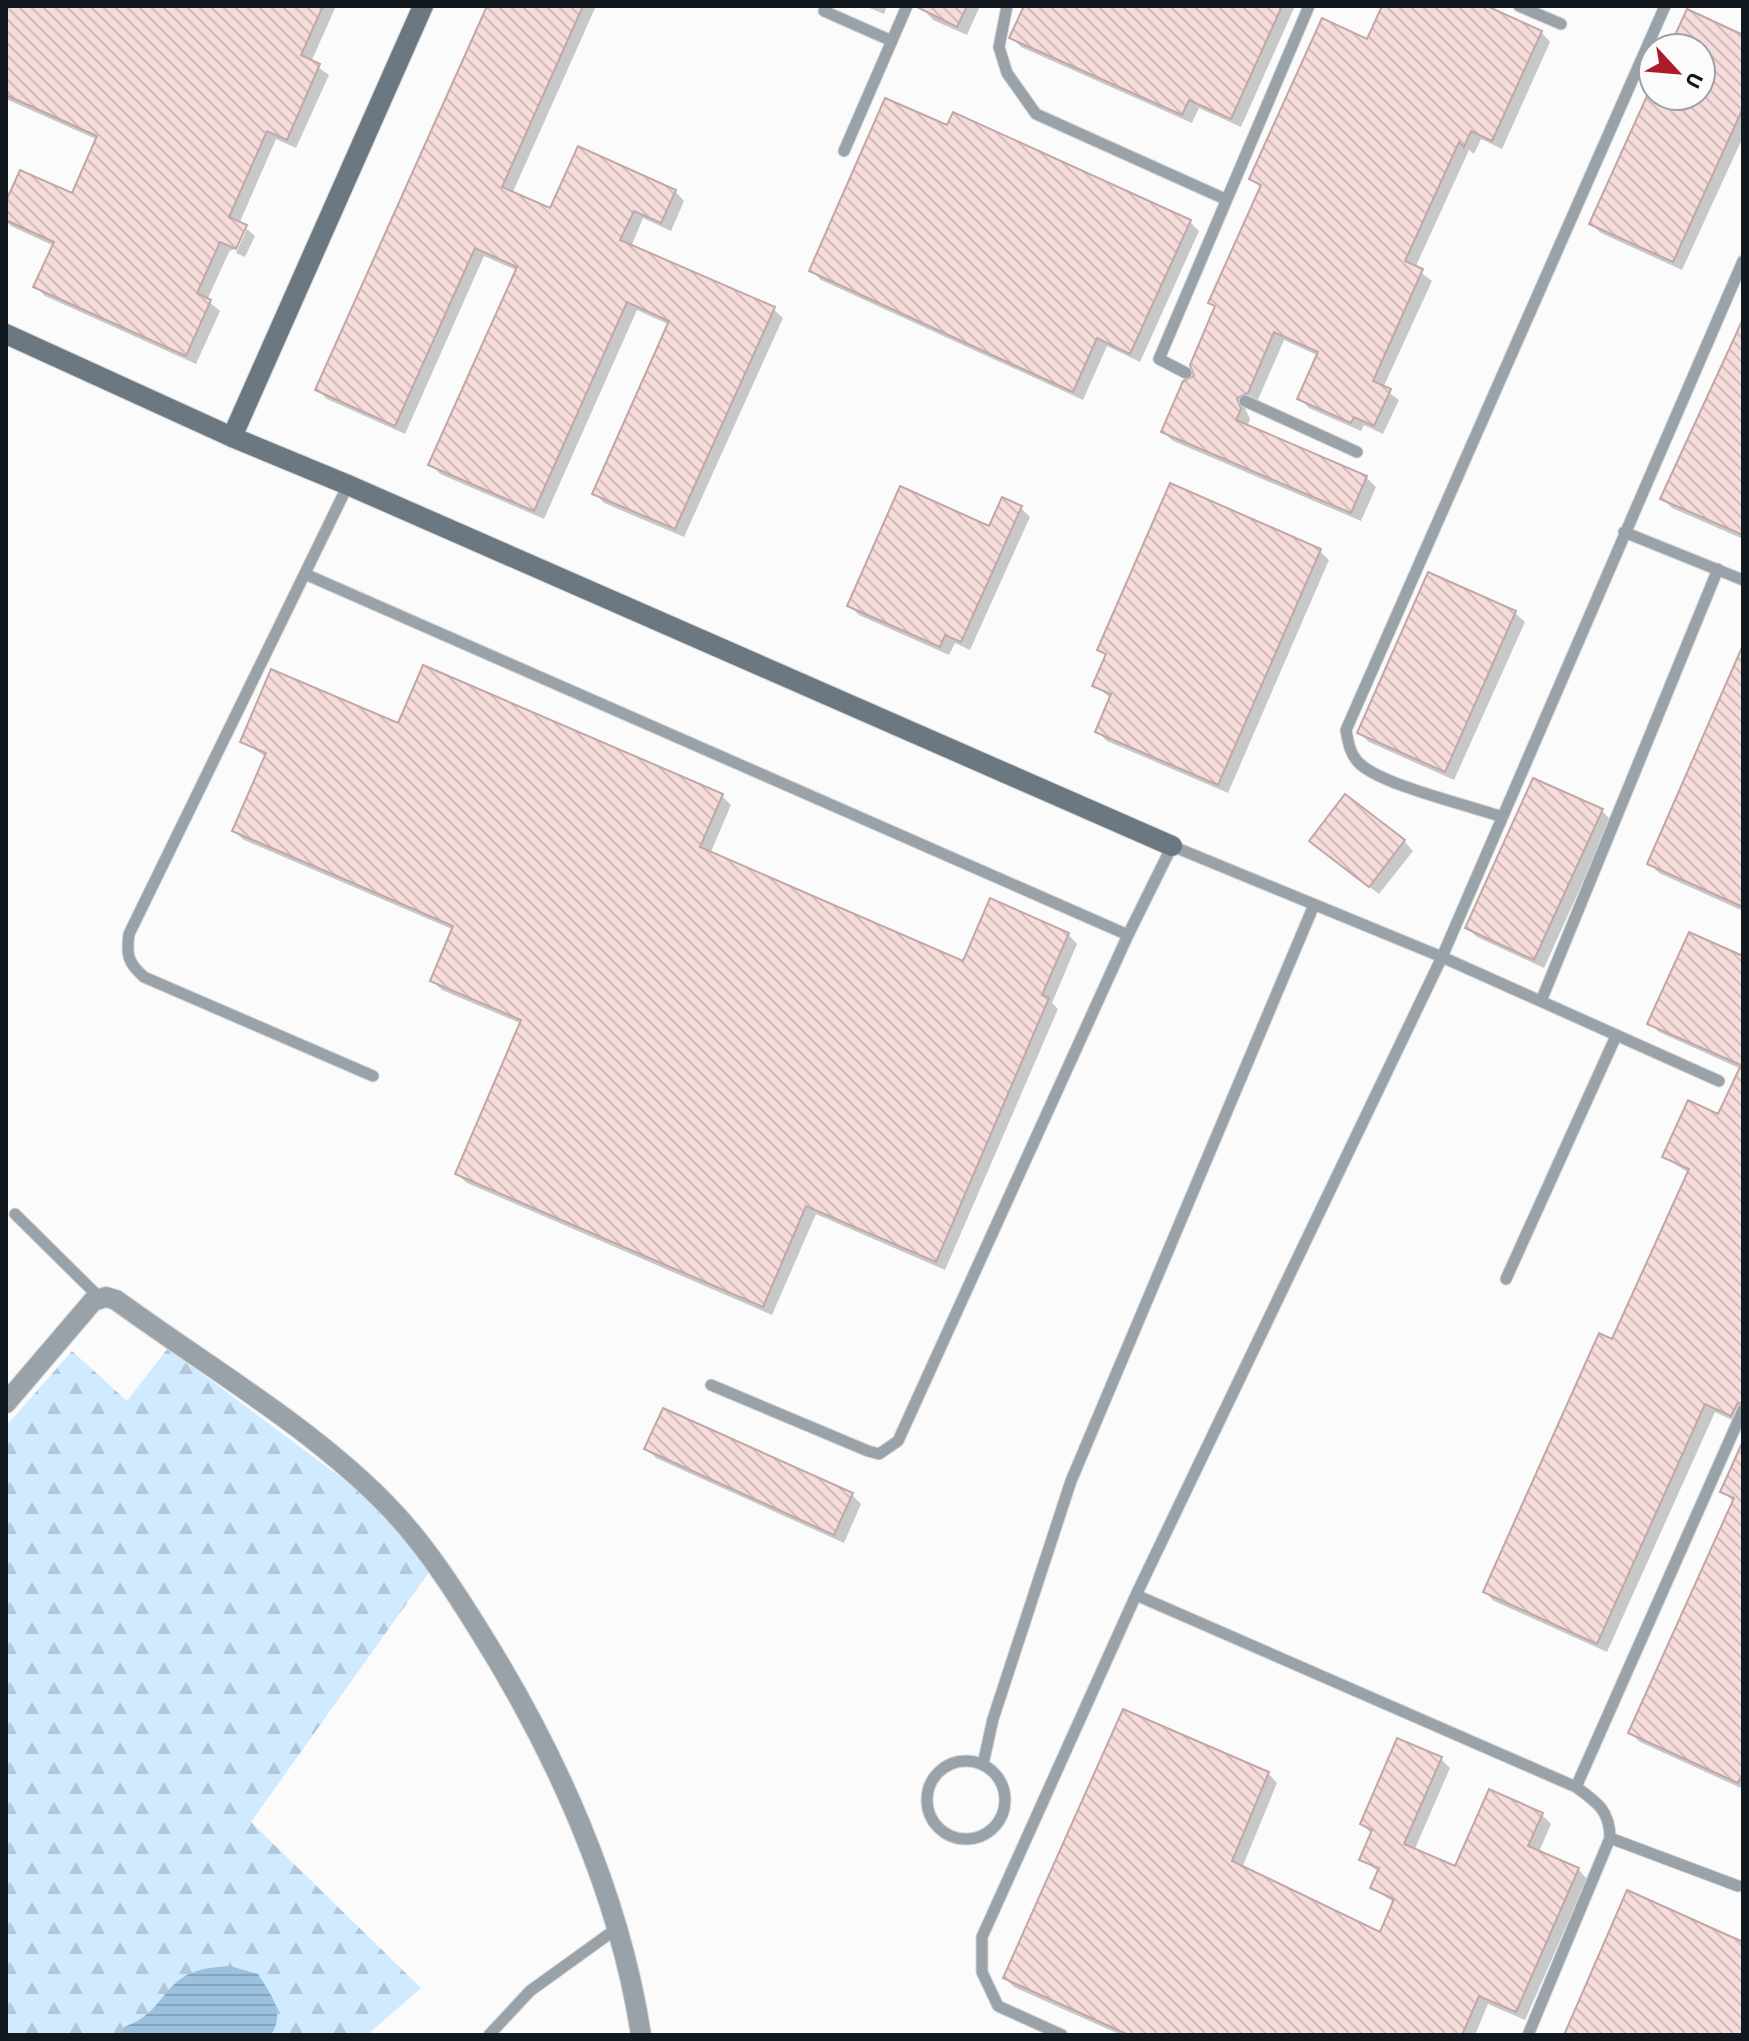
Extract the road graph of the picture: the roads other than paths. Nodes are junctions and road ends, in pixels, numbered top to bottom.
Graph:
1 (423, 6) edge
2 (907, 6) edge
3 (1007, 6) edge
4 (1309, 6) edge
5 (1519, 6) edge
6 (1665, 6) edge
7 (824, 11) dead end
8 (1561, 24) dead end
9 (892, 41) junction
10 (844, 151) dead end
11 (1225, 199) junction
12 (1743, 261) edge
13 (6, 334) edge
14 (1186, 373) dead end
15 (1245, 401) dead end
16 (232, 437) junction
17 (1357, 452) dead end
18 (348, 485) junction
19 (1624, 532) junction
20 (1718, 569) junction
21 (305, 574) junction
22 (1743, 580) edge
23 (1502, 817) junction
24 (1172, 846) junction
25 (1314, 905) junction
26 (1128, 935) junction
27 (1442, 957) junction
28 (1541, 1001) junction
29 (1616, 1036) junction
30 (373, 1076) dead end
31 (1719, 1081) dead end
32 (15, 1214) dead end
33 (1506, 1279) dead end
34 (99, 1297) junction
35 (711, 1385) dead end
36 (6, 1403) edge
37 (1743, 1410) edge
38 (1136, 1595) junction
39 (983, 1764) junction
40 (1576, 1787) junction
41 (1610, 1838) junction
42 (1738, 1886) dead end
43 (616, 1929) junction
44 (489, 2035) edge
45 (641, 2035) edge
46 (1062, 2035) edge
47 (1528, 2035) edge

1 - 16 street
2 - 9 lane
3 - 11 lane
4 - 11 lane
5 - 8 lane
6 - 23 lane
7 - 9 lane
9 - 10 lane
11 - 14 lane
12 - 19 lane
13 - 16 street
15 - 17 lane
16 - 18 street
18 - 21 lane
18 - 24 street
19 - 20 lane
19 - 23 lane
20 - 22 lane
20 - 28 lane
21 - 26 lane
21 - 30 lane
23 - 27 lane
24 - 25 lane
24 - 26 lane
25 - 27 lane
25 - 39 lane
26 - 35 lane
27 - 28 lane
27 - 38 lane
28 - 29 lane
29 - 31 lane
29 - 33 lane
32 - 34 lane
34 - 36 street
34 - 43 street
37 - 40 lane
38 - 40 lane
38 - 46 lane
39 - 39 lane
40 - 41 lane
41 - 42 lane
41 - 47 lane
43 - 44 lane
43 - 45 street

